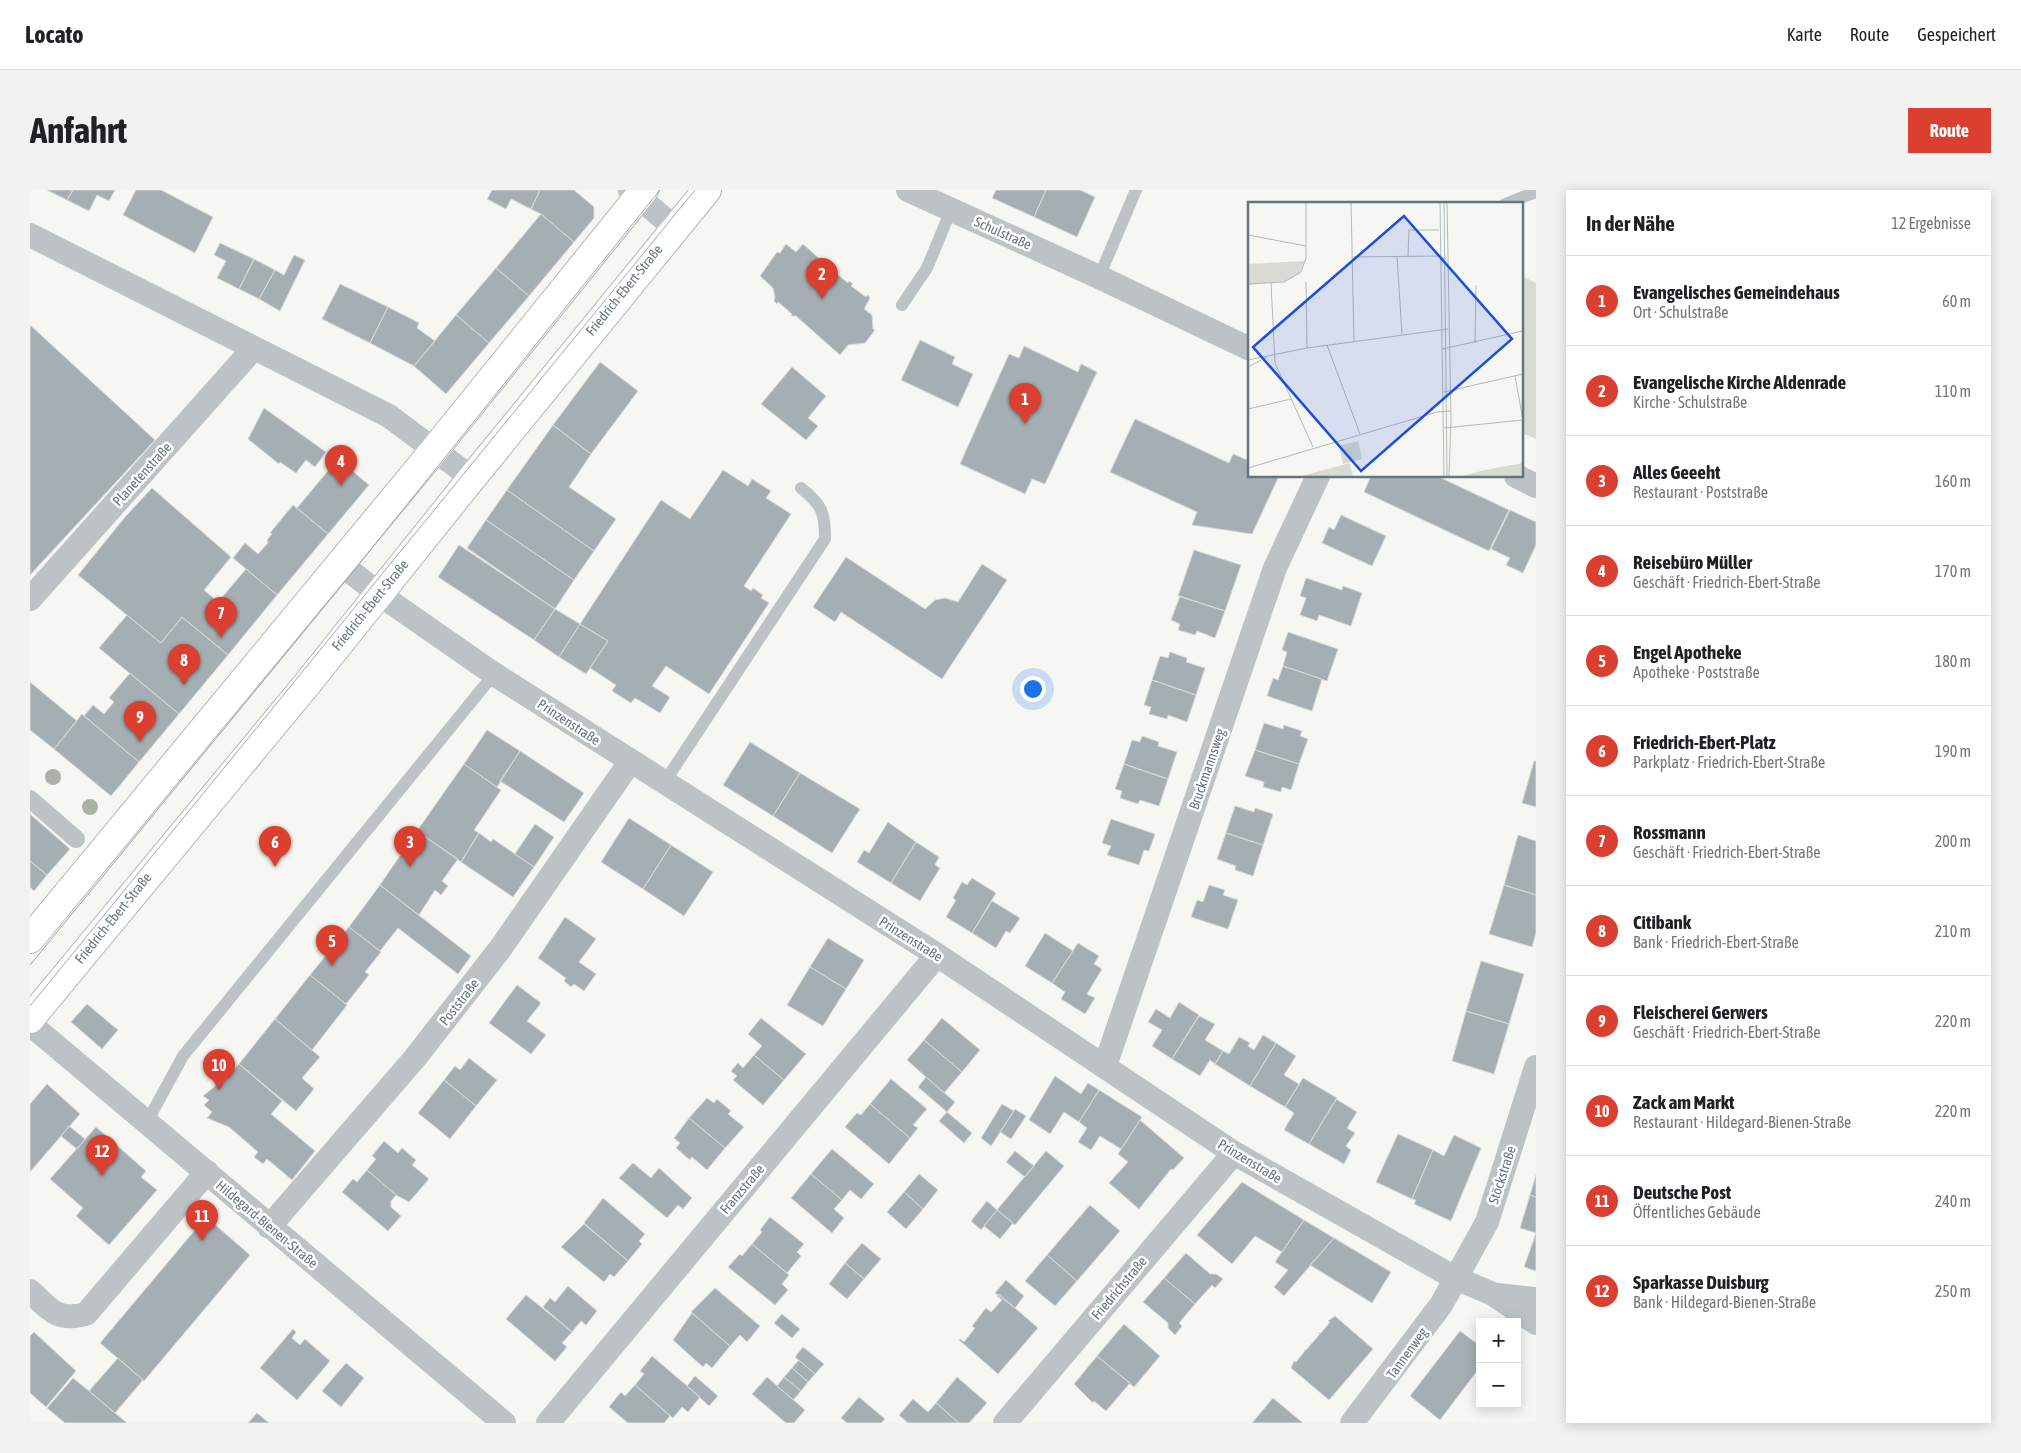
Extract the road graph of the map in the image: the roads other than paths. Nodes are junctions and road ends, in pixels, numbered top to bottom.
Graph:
1 (707, 190) edge
2 (908, 190) edge
3 (1136, 190) edge
4 (637, 192) edge
5 (1536, 192) edge
6 (1510, 202) edge
7 (951, 210) junction
8 (675, 228) junction
9 (30, 235) edge
10 (1099, 277) junction
11 (902, 305) dead end
12 (254, 348) junction
13 (1248, 349) edge
14 (435, 449) junction
15 (472, 478) junction
16 (1317, 478) edge
17 (1520, 478) edge
18 (1536, 486) edge
19 (801, 488) dead end
20 (341, 564) junction
21 (379, 594) junction
22 (30, 599) edge
23 (494, 674) junction
24 (630, 762) junction
25 (664, 783) junction
26 (30, 800) edge
27 (76, 839) dead end
28 (30, 939) edge
29 (937, 955) junction
30 (30, 1018) edge
31 (30, 1024) edge
32 (1105, 1066) junction
33 (1536, 1067) edge
34 (147, 1122) junction
35 (1234, 1153) junction
36 (207, 1172) junction
37 (270, 1227) junction
38 (1455, 1278) junction
39 (30, 1291) edge
40 (1493, 1294) junction
41 (1536, 1299) edge
42 (1536, 1323) edge
43 (504, 1423) edge
44 (548, 1423) edge
45 (1005, 1423) edge
46 (1352, 1423) edge

1 - 8 main road, Friedrich-Ebert-Straße
2 - 7 street, Schulstraße
3 - 10 lane
4 - 8 street
4 - 14 main road
5 - 6 lane
7 - 10 street, Schulstraße
7 - 11 lane
8 - 15 main road, Friedrich-Ebert-Straße
9 - 12 street
10 - 13 street, Schulstraße
12 - 14 street
12 - 22 street, Planetenstraße
14 - 15 street
14 - 20 main road
15 - 21 main road, Friedrich-Ebert-Straße
16 - 32 street, Bruckmannsweg
17 - 18 street
19 - 25 lane
20 - 21 street, Prinzenstraße
20 - 28 main road
21 - 23 street, Prinzenstraße
21 - 30 main road, Friedrich-Ebert-Straße
23 - 24 street, Prinzenstraße
23 - 34 lane
24 - 25 street, Prinzenstraße
24 - 37 street, Poststraße
25 - 29 street, Prinzenstraße
26 - 27 street
29 - 32 street, Prinzenstraße
29 - 44 street, Franzstraße
31 - 34 street, Hildegard-Bienen-Straße
32 - 35 street, Prinzenstraße
33 - 38 street, Stöckstraße
34 - 36 street, Hildegard-Bienen-Straße
35 - 38 street, Prinzenstraße
35 - 45 street, Friedrichstraße
36 - 37 street, Hildegard-Bienen-Straße
36 - 39 street
37 - 43 street, Hildegard-Bienen-Straße
38 - 40 street, Prinzenstraße
38 - 46 street, Tannenweg
40 - 41 street, Prinzenstraße
40 - 42 street, Prinzenstraße

